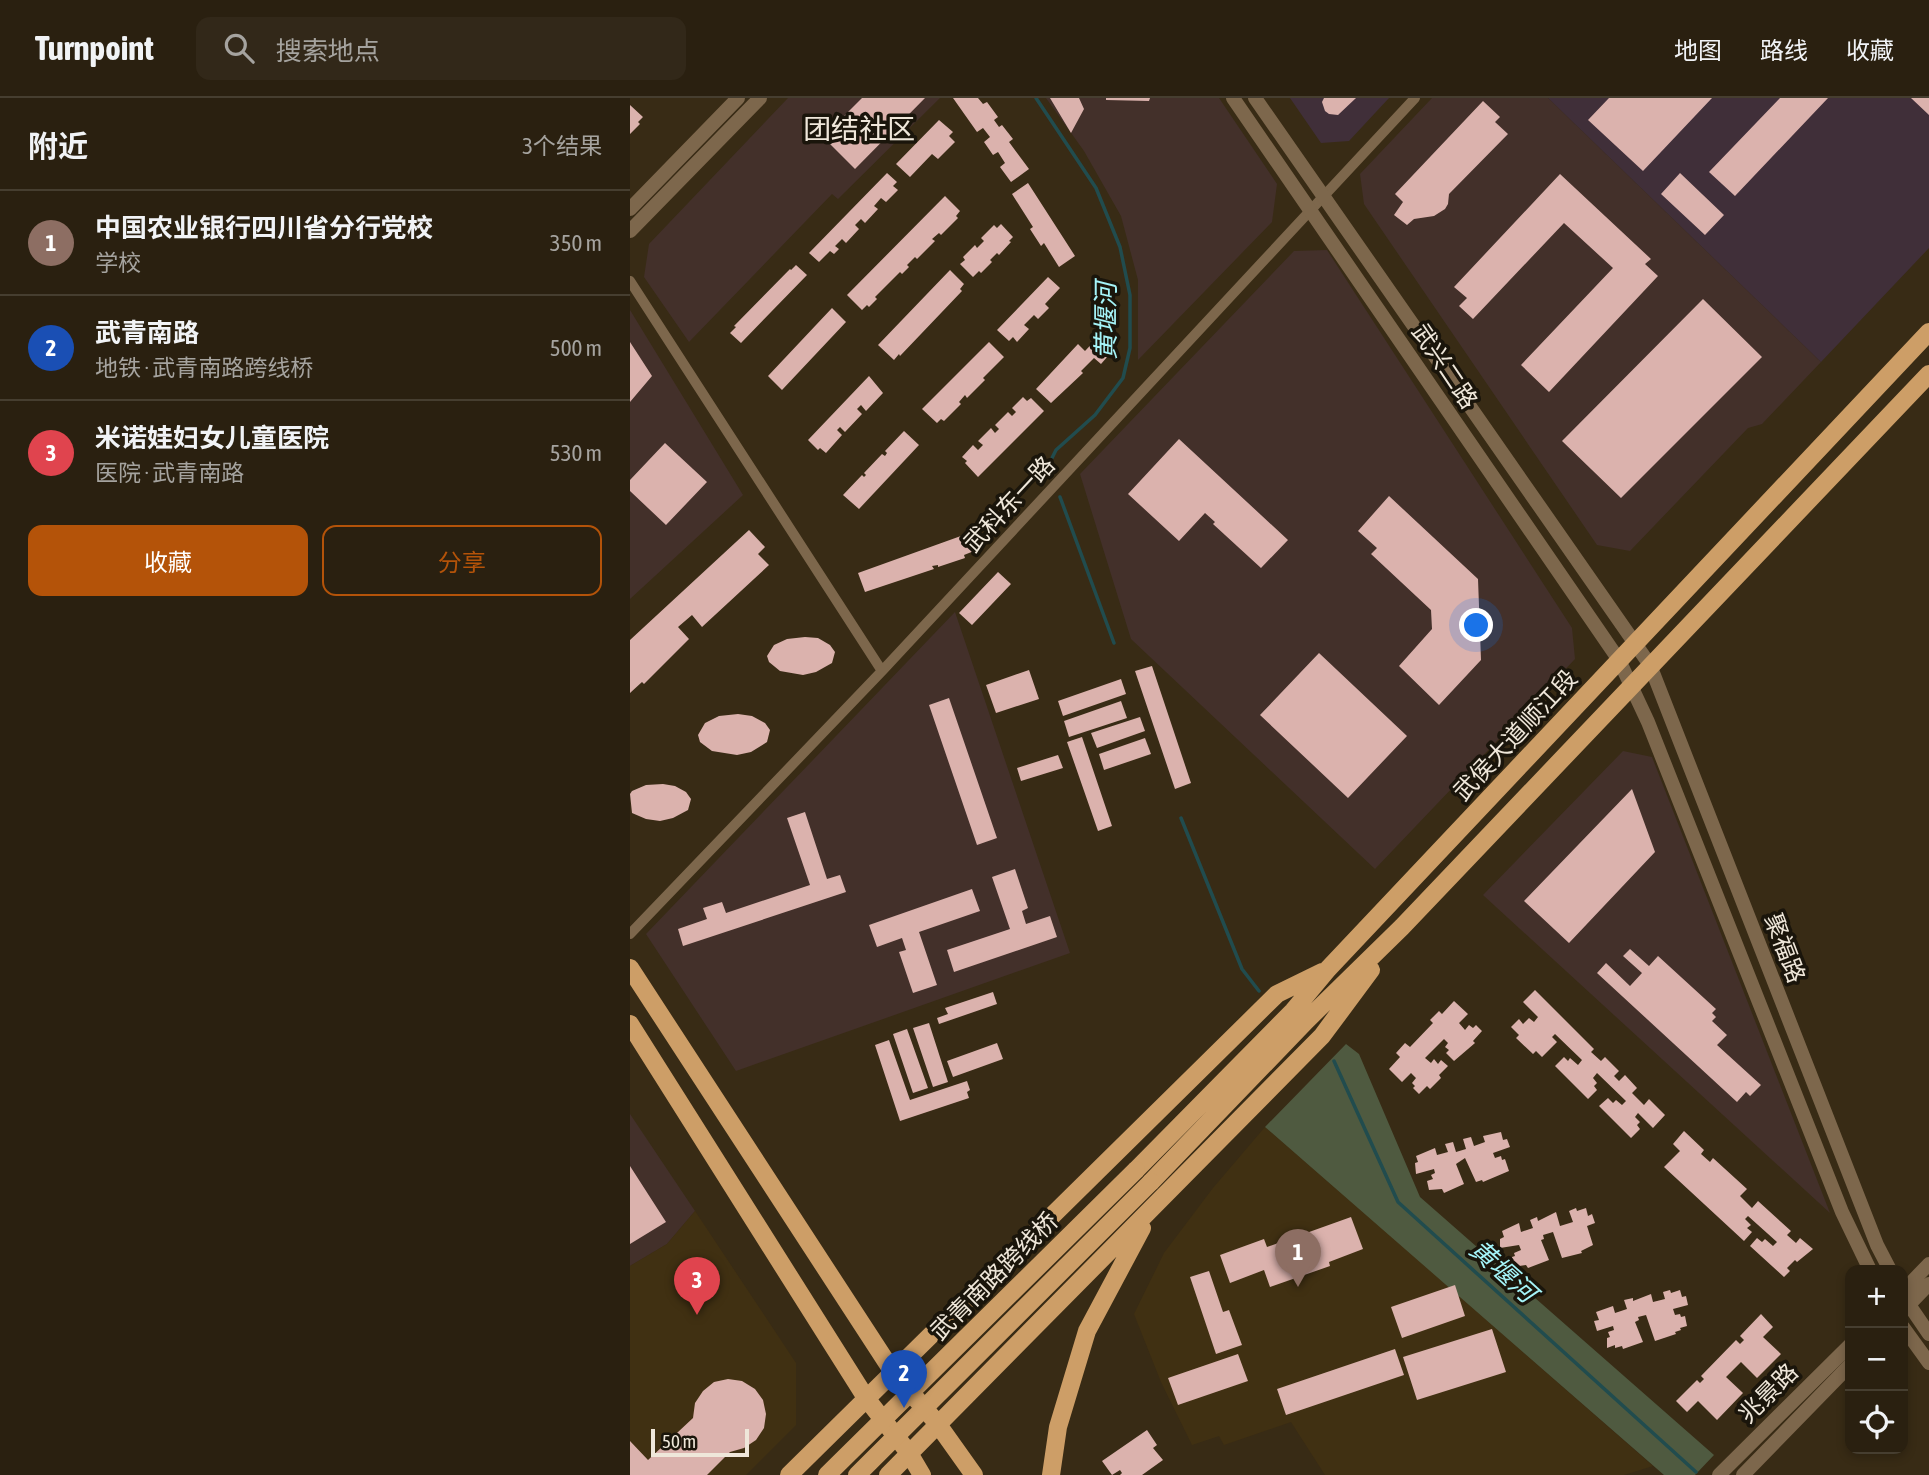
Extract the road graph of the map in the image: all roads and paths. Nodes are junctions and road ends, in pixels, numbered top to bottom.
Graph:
1 (738, 98) edge
2 (760, 98) edge
3 (1233, 98) edge
4 (1255, 98) edge
5 (1415, 98) edge
6 (1322, 196) junction
7 (630, 209) edge
8 (1311, 212) junction
9 (630, 231) edge
10 (630, 281) edge
11 (1929, 332) edge
12 (1929, 374) edge
13 (1735, 539) junction
14 (1756, 555) junction
15 (1637, 643) junction
16 (1619, 660) junction
17 (1650, 665) junction
18 (882, 671) junction
19 (1632, 684) junction
20 (1402, 926) junction
21 (630, 934) edge
22 (630, 968) edge
23 (1328, 969) junction
24 (630, 1024) edge
25 (1136, 1170) joint
26 (1151, 1182) joint
27 (1151, 1211) junction
28 (1929, 1264) edge
29 (1868, 1265) edge
30 (1887, 1265) edge
31 (1929, 1284) edge
32 (1908, 1286) edge
33 (1908, 1302) edge
34 (1908, 1310) edge
35 (1904, 1328) edge
36 (1929, 1334) edge
37 (1845, 1350) edge
38 (1929, 1363) edge
39 (1845, 1370) edge
40 (893, 1372) junction
41 (866, 1398) junction
42 (937, 1423) junction
43 (909, 1453) junction
44 (789, 1475) edge
45 (827, 1475) edge
46 (857, 1475) edge
47 (888, 1475) edge
48 (922, 1475) edge
49 (974, 1475) edge
50 (1051, 1475) edge
51 (1719, 1475) edge
52 (1743, 1475) edge

1 - 7 street
2 - 9 street
3 - 8 street, 武兴二路
4 - 6 street, 聚福路
5 - 6 street, 武科东一路
6 - 8 street, 武科东一路
6 - 15 street, 聚福路
8 - 16 street, 武兴二路
8 - 18 street, 武科东一路
10 - 18 street
11 - 13 main road, 武侯大道顺江段
12 - 14 main road, 武侯大道顺江段
13 - 14 main road
13 - 15 main road, 武侯大道顺江段
14 - 17 main road, 武侯大道顺江段
15 - 16 main road, 武侯大道顺江段
15 - 17 street, 聚福路
16 - 19 street, 武兴二路
16 - 23 main road, 武侯大道顺江段
17 - 19 main road, 武侯大道顺江段
17 - 30 street, 聚福路
18 - 21 street, 武科东一路
19 - 20 main road, 武侯大道顺江段
19 - 29 street, 武兴二路
20 - 26 main road, 武侯大道顺江段
20 - 27 main road
22 - 40 main road
23 - 25 main road, 武侯大道顺江段
23 - 40 main road
24 - 41 main road
25 - 45 main road, 武青南路跨线桥, bridge
26 - 46 main road, 武青南路跨线桥, bridge
27 - 42 main road
27 - 50 main road
28 - 32 street
31 - 33 street
34 - 36 street
35 - 38 street
37 - 51 street, 兆景路
39 - 52 street, 兆景路
40 - 41 main road
40 - 42 main road
41 - 43 main road
41 - 44 main road
42 - 43 main road
42 - 49 main road
43 - 47 main road
43 - 48 main road

